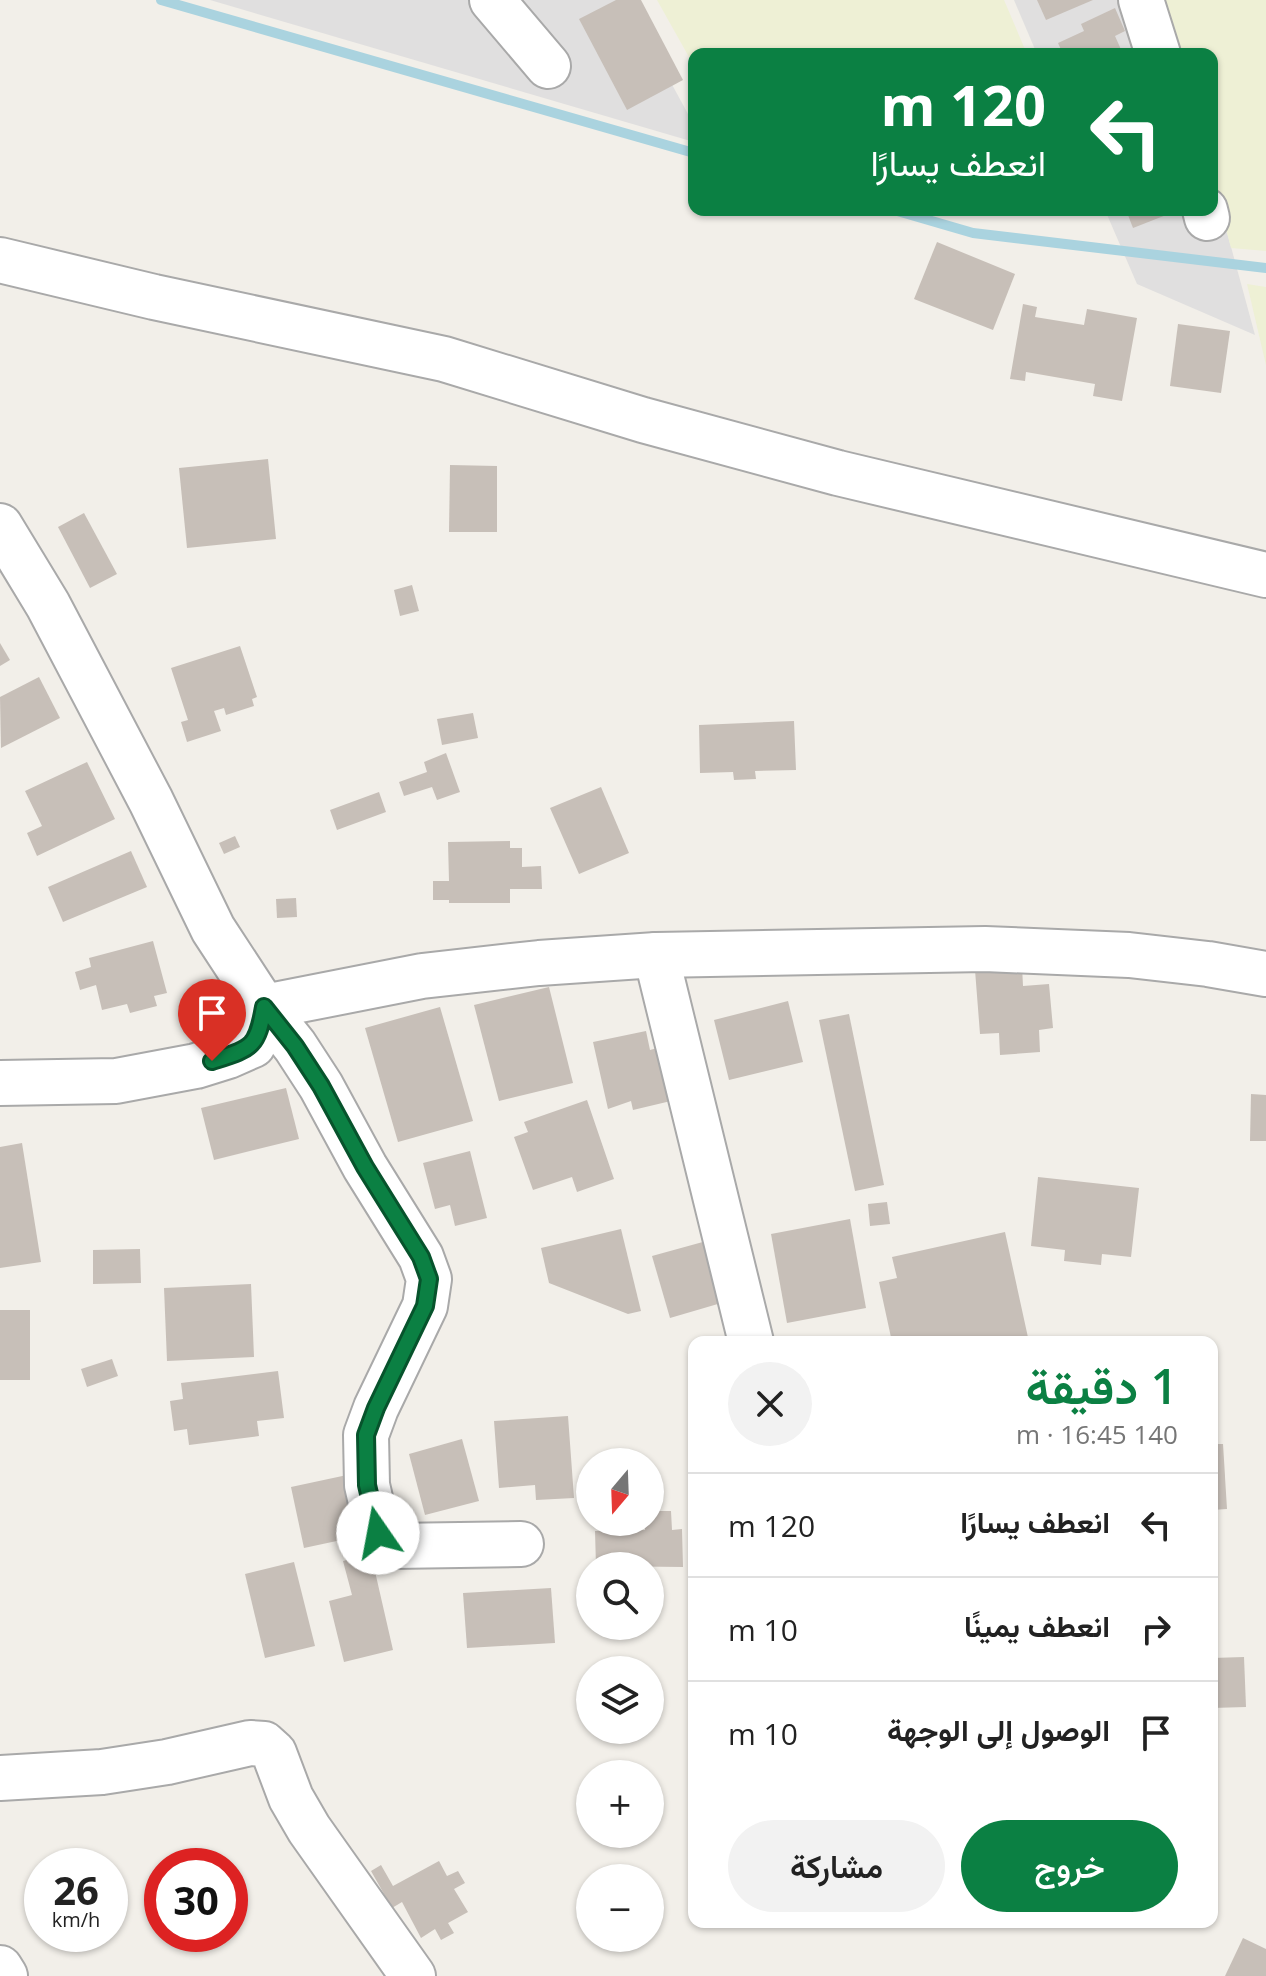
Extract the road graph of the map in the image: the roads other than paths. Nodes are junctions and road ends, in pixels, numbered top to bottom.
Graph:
1 (492, 0) edge
2 (1141, 0) edge
3 (1156, 48) edge
4 (548, 66) dead end
5 (0, 260) edge
6 (0, 526) edge
7 (1266, 575) edge
8 (656, 955) junction
9 (1266, 974) edge
10 (264, 1007) junction
11 (0, 1083) edge
12 (750, 1336) edge
13 (521, 1544) dead end
14 (0, 1778) edge
15 (0, 1968) edge
16 (5, 1976) edge
17 (413, 1976) edge

1 - 4 street
2 - 3 street
5 - 7 street
6 - 10 street
8 - 9 street
8 - 10 street
8 - 12 street
10 - 11 street
10 - 13 street
14 - 17 street
15 - 16 street

